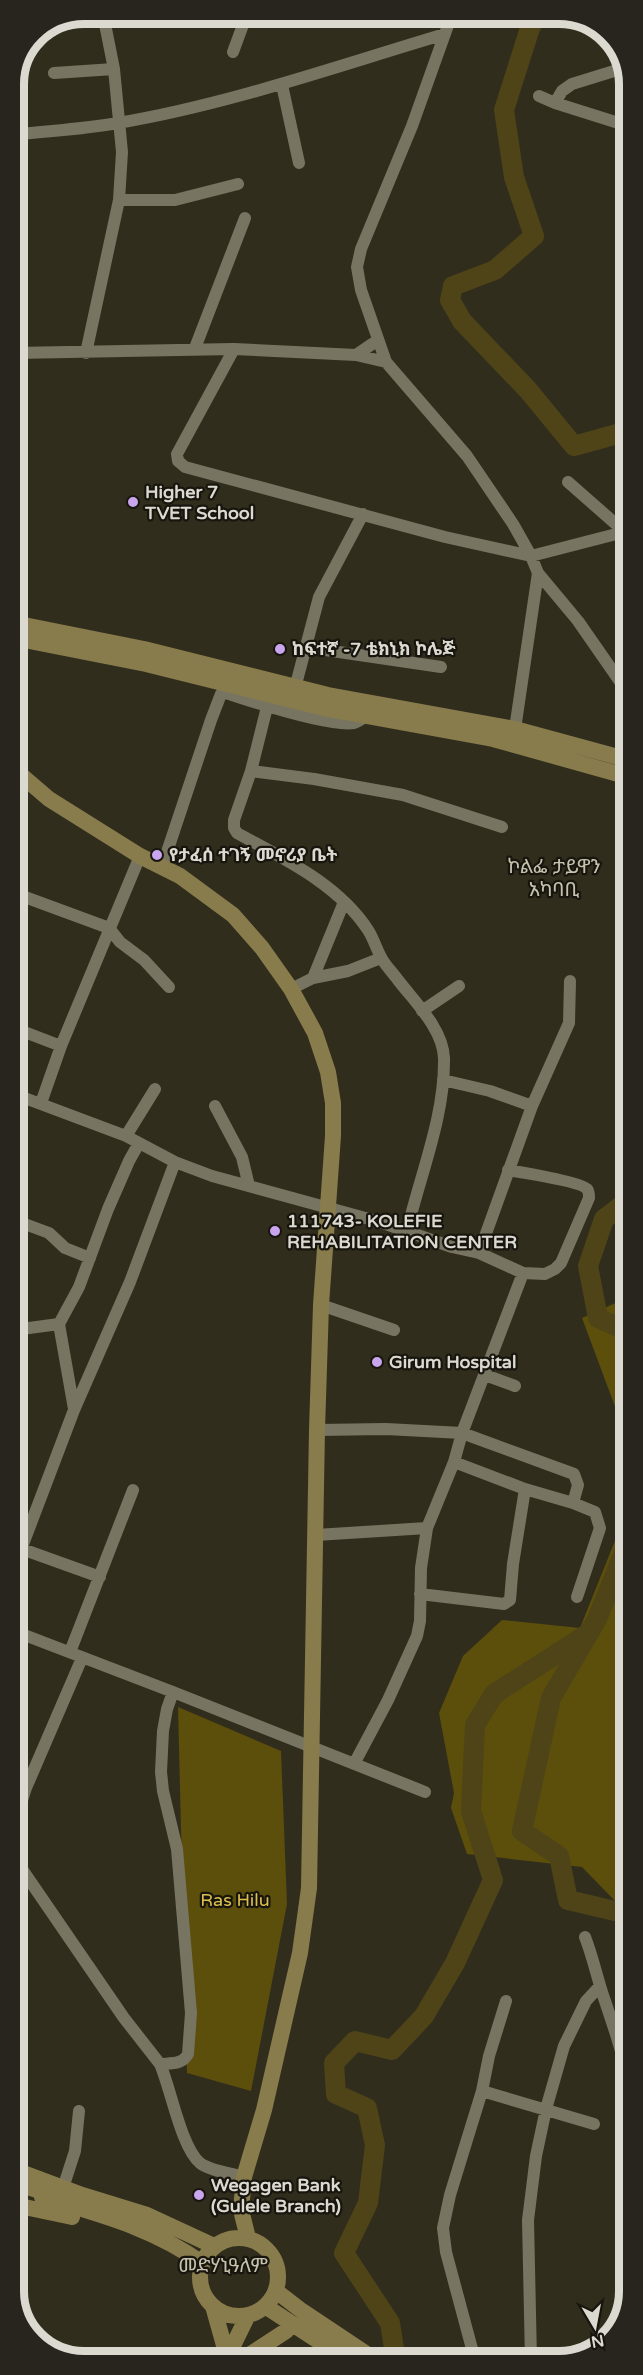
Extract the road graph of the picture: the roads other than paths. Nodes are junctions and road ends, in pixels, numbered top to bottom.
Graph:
1 (105, 24) edge
2 (243, 24) edge
3 (447, 24) edge
4 (445, 34) junction
5 (233, 52) dead end
6 (114, 69) junction
7 (617, 70) edge
8 (54, 73) dead end
9 (282, 85) junction
10 (539, 96) dead end
11 (555, 103) junction
12 (118, 123) junction
13 (619, 123) edge
14 (24, 134) edge
15 (299, 162) dead end
16 (238, 184) dead end
17 (118, 200) junction
18 (245, 218) dead end
19 (378, 340) junction
20 (195, 348) junction
21 (234, 349) junction
22 (24, 353) edge
23 (86, 353) junction
24 (356, 356) junction
25 (386, 362) junction
26 (568, 482) dead end
27 (363, 514) junction
28 (619, 525) edge
29 (619, 534) edge
30 (531, 556) junction
31 (538, 573) junction
32 (24, 625) edge
33 (24, 640) edge
34 (305, 647) junction
35 (441, 667) dead end
36 (619, 680) edge
37 (295, 688) junction
38 (265, 694) junction
39 (515, 729) junction
40 (619, 758) edge
41 (251, 771) junction
42 (619, 774) edge
43 (24, 778) edge
44 (502, 827) dead end
45 (140, 856) junction
46 (162, 867) junction
47 (24, 897) edge
48 (344, 902) junction
49 (108, 928) junction
50 (381, 958) junction
51 (314, 978) junction
52 (570, 981) dead end
53 (459, 986) dead end
54 (169, 987) dead end
55 (291, 989) junction
56 (422, 1011) junction
57 (24, 1032) edge
58 (61, 1046) junction
59 (443, 1080) junction
60 (155, 1089) dead end
61 (24, 1097) edge
62 (40, 1103) junction
63 (215, 1106) dead end
64 (532, 1106) junction
65 (126, 1136) junction
66 (139, 1143) junction
67 (175, 1162) junction
68 (508, 1170) junction
69 (249, 1186) junction
70 (327, 1209) junction
71 (24, 1223) edge
72 (407, 1231) junction
73 (479, 1253) junction
74 (90, 1258) junction
75 (523, 1273) junction
76 (321, 1305) junction
77 (59, 1324) junction
78 (24, 1329) edge
79 (394, 1330) dead end
80 (485, 1375) junction
81 (515, 1386) dead end
82 (74, 1410) junction
83 (317, 1430) junction
84 (462, 1432) junction
85 (454, 1462) junction
86 (525, 1489) junction
87 (133, 1490) dead end
88 (573, 1503) junction
89 (427, 1528) junction
90 (316, 1535) junction
91 (24, 1544) edge
92 (24, 1550) edge
93 (100, 1577) junction
94 (420, 1594) junction
95 (578, 1597) dead end
96 (24, 1634) edge
97 (70, 1652) junction
98 (82, 1658) junction
99 (173, 1692) junction
100 (311, 1748) junction
101 (354, 1764) junction
102 (425, 1792) dead end
103 (24, 1796) edge
104 (24, 1872) edge
105 (585, 1937) dead end
106 (600, 1986) junction
107 (506, 2001) dead end
108 (619, 2044) edge
109 (160, 2064) junction
110 (482, 2091) junction
111 (546, 2109) junction
112 (79, 2110) dead end
113 (594, 2124) dead end
114 (24, 2173) edge
115 (244, 2177) junction
116 (24, 2186) edge
117 (63, 2188) junction
118 (24, 2192) edge
119 (24, 2207) edge
120 (248, 2238) junction
121 (206, 2260) junction
122 (263, 2305) junction
123 (213, 2306) junction
124 (286, 2331) junction
125 (228, 2351) edge
126 (236, 2351) edge
127 (247, 2351) edge
128 (315, 2351) edge
129 (334, 2351) edge
130 (341, 2351) edge
131 (362, 2351) edge
132 (473, 2351) edge
133 (531, 2351) edge

1 - 6 street
2 - 5 street
3 - 4 street
4 - 9 street
4 - 19 street
6 - 8 street
6 - 12 street
7 - 11 street
9 - 12 street
9 - 15 street
10 - 11 street
11 - 13 street
12 - 14 street
12 - 17 street
16 - 17 street
17 - 23 street
18 - 20 street
19 - 24 street
19 - 25 street
20 - 21 street
20 - 23 street
21 - 24 street
21 - 27 street
22 - 23 street
24 - 25 street
25 - 30 street
26 - 28 street
27 - 30 street
27 - 34 street
29 - 30 street
30 - 31 street
31 - 36 street
31 - 39 street
32 - 38 main road
33 - 38 main road
34 - 35 street
34 - 37 street
37 - 38 main road
37 - 39 main road
38 - 41 street
38 - 42 main road
38 - 46 street
39 - 40 main road
41 - 44 street
41 - 48 street
43 - 45 main road
45 - 46 main road
45 - 49 street
46 - 55 main road
47 - 49 street
48 - 50 street
48 - 51 street
49 - 54 street
49 - 58 street
50 - 51 street
50 - 56 street
51 - 55 street
52 - 64 street
53 - 56 street
55 - 70 main road
56 - 59 street
57 - 58 street
58 - 62 street
59 - 64 street
59 - 72 street
60 - 65 street
61 - 62 street
62 - 65 street
63 - 69 street
64 - 68 street
65 - 66 street
66 - 67 street
66 - 74 street
67 - 69 street
67 - 82 street
68 - 73 street
68 - 75 street
69 - 70 street
70 - 72 street
70 - 76 main road
71 - 74 street
72 - 73 street
73 - 75 street
74 - 77 street
75 - 80 street
76 - 79 street
76 - 83 main road
77 - 78 street
77 - 82 street
80 - 81 street
80 - 84 street
82 - 91 street
83 - 84 street
83 - 90 main road
84 - 85 street
84 - 88 street
85 - 86 street
85 - 89 street
86 - 88 street
86 - 94 street
87 - 93 street
88 - 95 street
89 - 90 street
89 - 94 street
90 - 100 main road
92 - 93 street
93 - 97 street
94 - 101 street
96 - 97 street
97 - 98 street
98 - 99 street
98 - 103 street
99 - 100 street
99 - 109 street
100 - 101 street
100 - 115 main road
101 - 102 street
104 - 109 street
105 - 106 street
106 - 108 street
106 - 111 street
107 - 110 street
109 - 115 street
110 - 111 street
110 - 132 street
111 - 113 street
111 - 133 street
112 - 117 street
114 - 117 main road
115 - 120 main road
116 - 121 main road
117 - 121 main road
118 - 121 main road
119 - 121 main road
120 - 121 main road
120 - 122 main road
121 - 123 main road
122 - 123 main road
122 - 124 main road
122 - 126 main road
122 - 129 main road
122 - 130 main road
122 - 131 main road
123 - 125 main road
124 - 127 main road
124 - 128 main road

